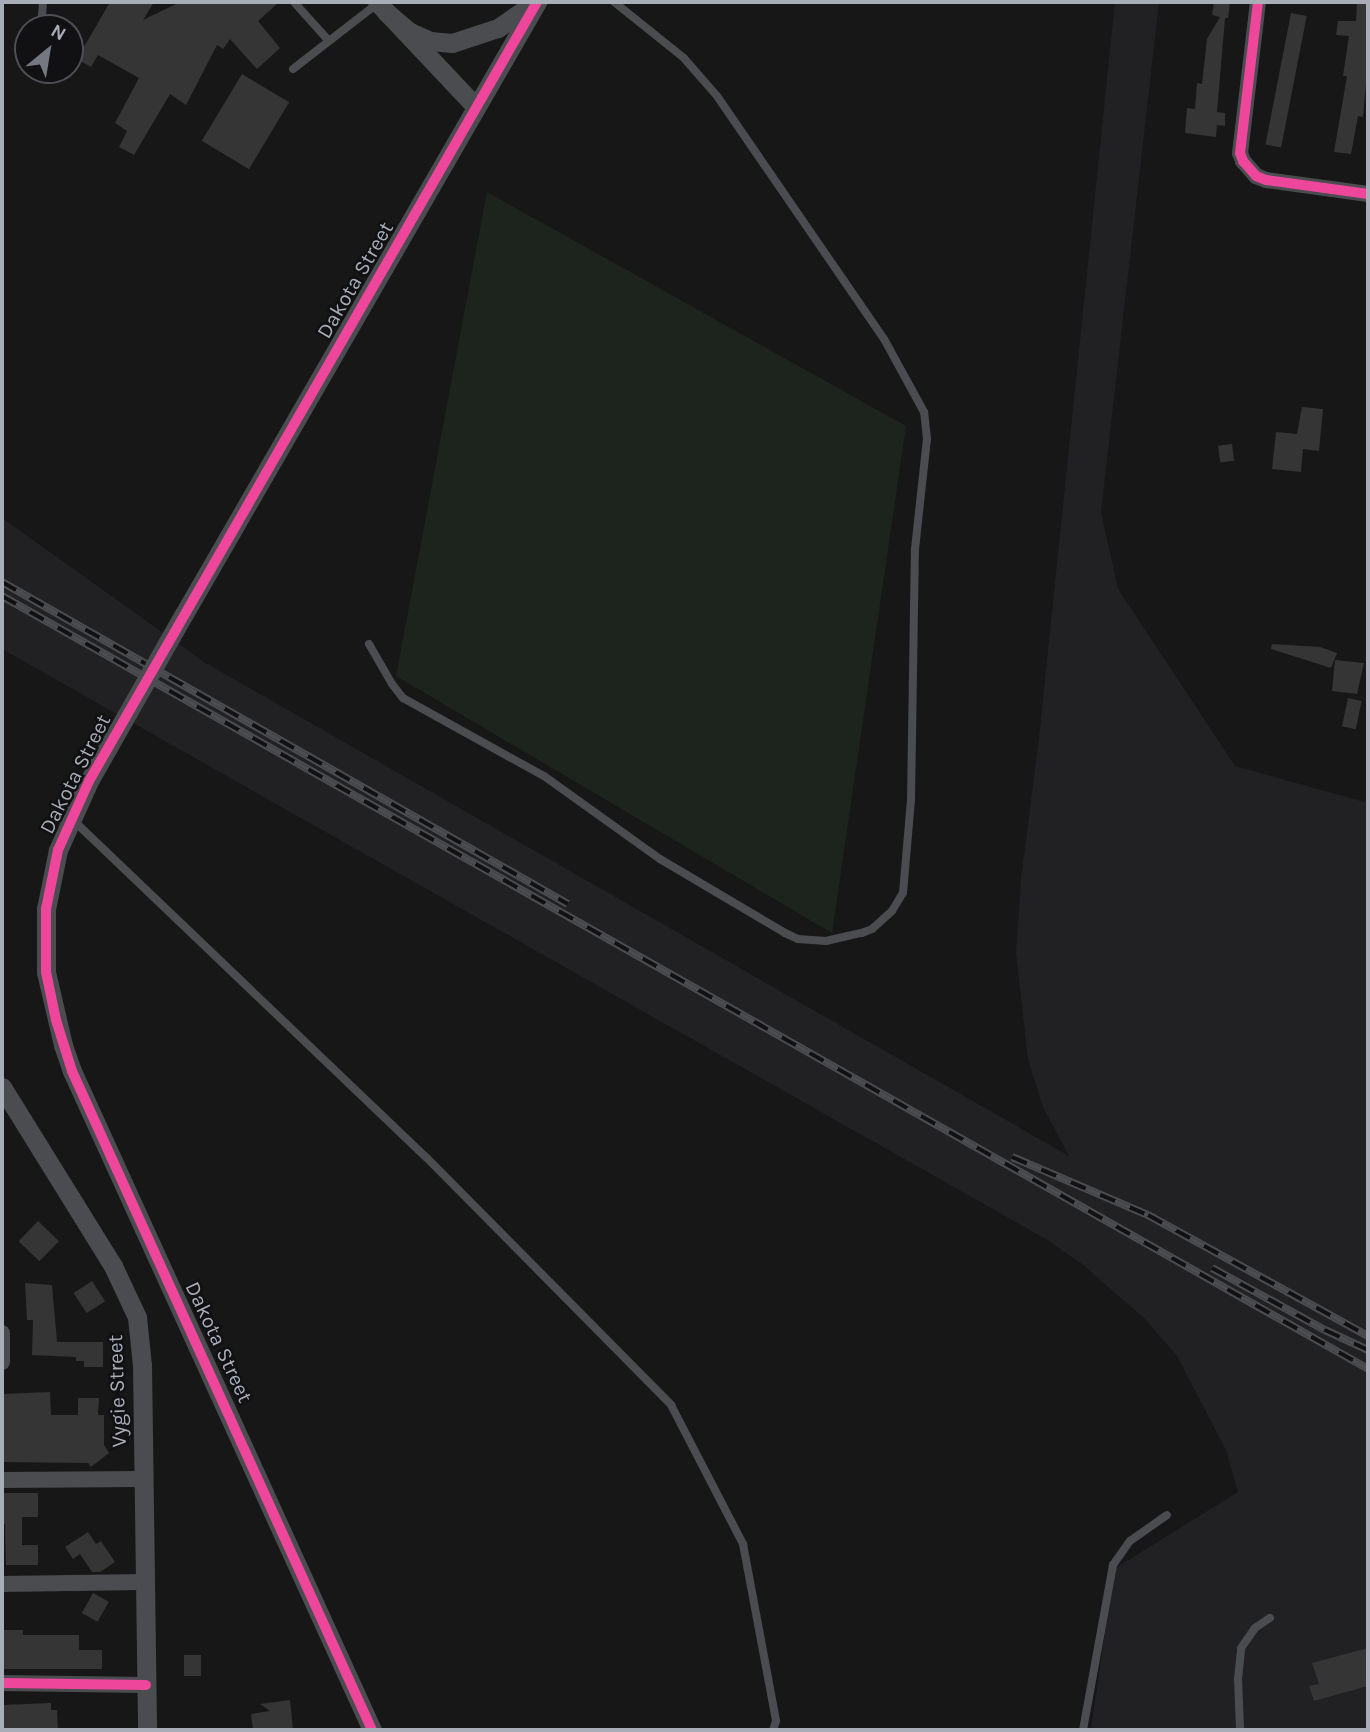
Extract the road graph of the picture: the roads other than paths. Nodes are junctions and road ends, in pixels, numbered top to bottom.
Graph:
1 (294, 2) edge
2 (536, 2) edge
3 (614, 2) edge
4 (1258, 2) edge
5 (380, 6) edge
6 (329, 41) junction
7 (293, 69) dead end
8 (476, 107) junction
9 (1368, 194) edge
10 (369, 644) dead end
11 (71, 818) junction
12 (2, 1087) edge
13 (2, 1333) edge
14 (2, 1362) edge
15 (142, 1479) junction
16 (2, 1480) edge
17 (1167, 1515) dead end
18 (144, 1583) junction
19 (2, 1584) edge
20 (1270, 1618) dead end
21 (2, 1683) edge
22 (146, 1685) junction
23 (147, 1730) edge
24 (372, 1730) edge
25 (773, 1730) edge
26 (1083, 1730) edge
27 (1240, 1730) edge

1 - 6 lane
2 - 5 street
2 - 8 street, Dakota Street
3 - 10 lane
4 - 9 street
5 - 6 lane
5 - 8 street
6 - 7 lane
8 - 11 street, Dakota Street, bridge
11 - 24 street, Dakota Street
11 - 25 lane
12 - 15 street, Vygie Street
13 - 14 street
15 - 16 street
15 - 18 street, Vygie Street
17 - 26 lane
18 - 19 street
18 - 22 street, Vygie Street
20 - 27 lane
21 - 22 street
22 - 23 street, Vygie Street

